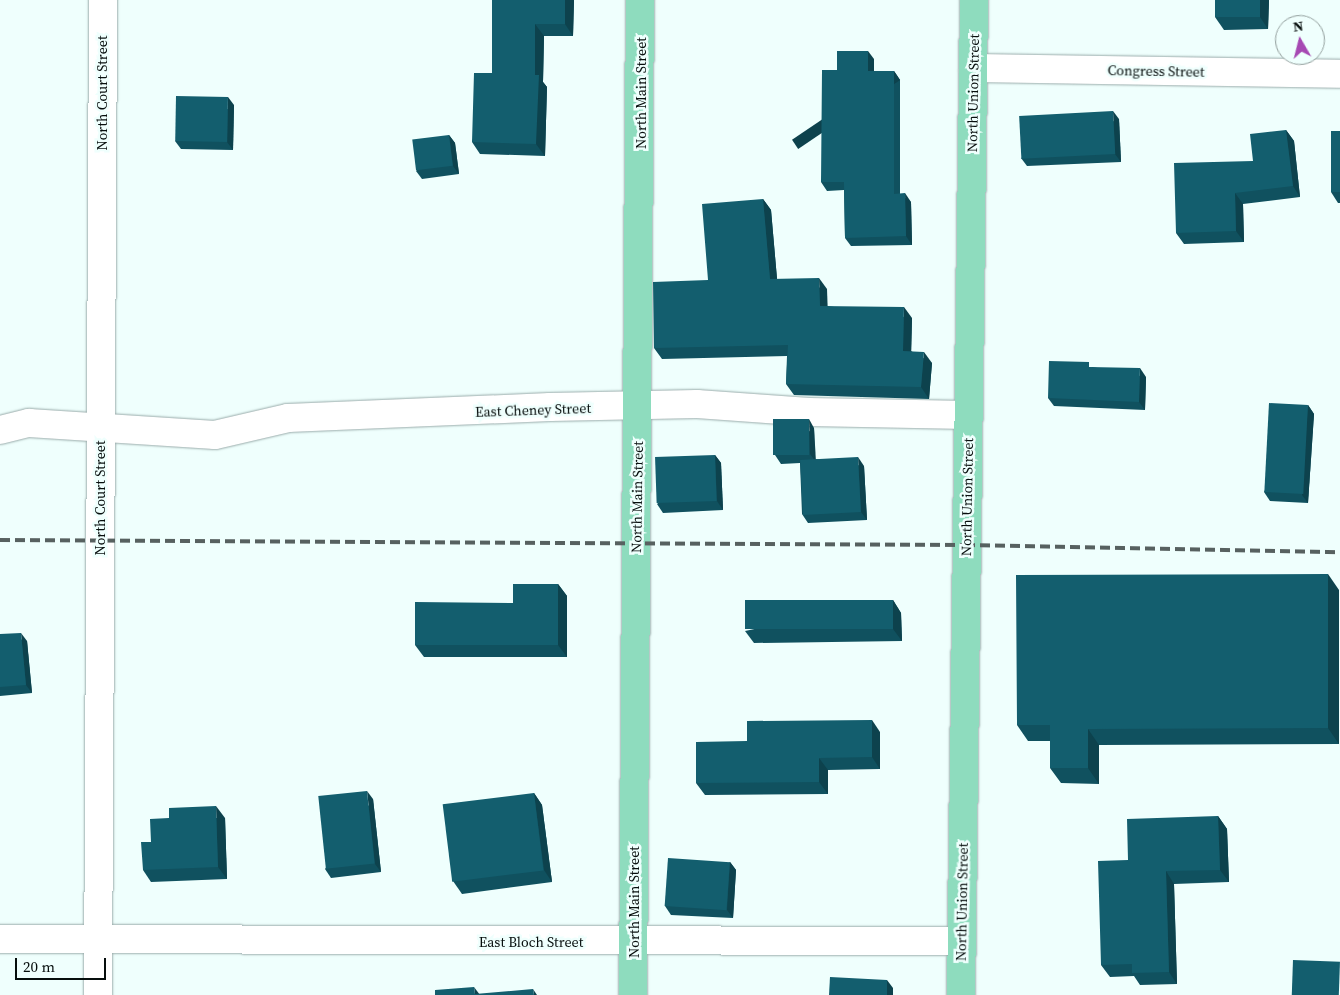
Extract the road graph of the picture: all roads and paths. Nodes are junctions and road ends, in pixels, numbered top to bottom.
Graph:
1 (102, 0) edge
2 (640, 0) edge
3 (974, 0) edge
4 (973, 68) junction
5 (1340, 74) edge
6 (638, 408) junction
7 (968, 416) junction
8 (100, 428) junction
9 (0, 430) edge
10 (100, 938) junction
11 (0, 939) edge
12 (633, 942) junction
13 (962, 942) junction
14 (98, 995) edge
15 (633, 995) edge
16 (961, 995) edge

1 - 8 street, North Court Street
2 - 6 main road, North Main Street
3 - 4 main road, North Union Street
4 - 5 street, Congress Street
4 - 7 main road, North Union Street
6 - 7 street, East Cheney Street
6 - 8 street, East Cheney Street
6 - 12 main road, North Main Street
7 - 13 main road, North Union Street
8 - 9 street, East Cheney Street
8 - 10 street, North Court Street
10 - 11 street, East Bloch Street
10 - 12 street, East Bloch Street
10 - 14 street, North Court Street
12 - 13 street, East Bloch Street
12 - 15 main road, North Main Street
13 - 16 main road, North Union Street

